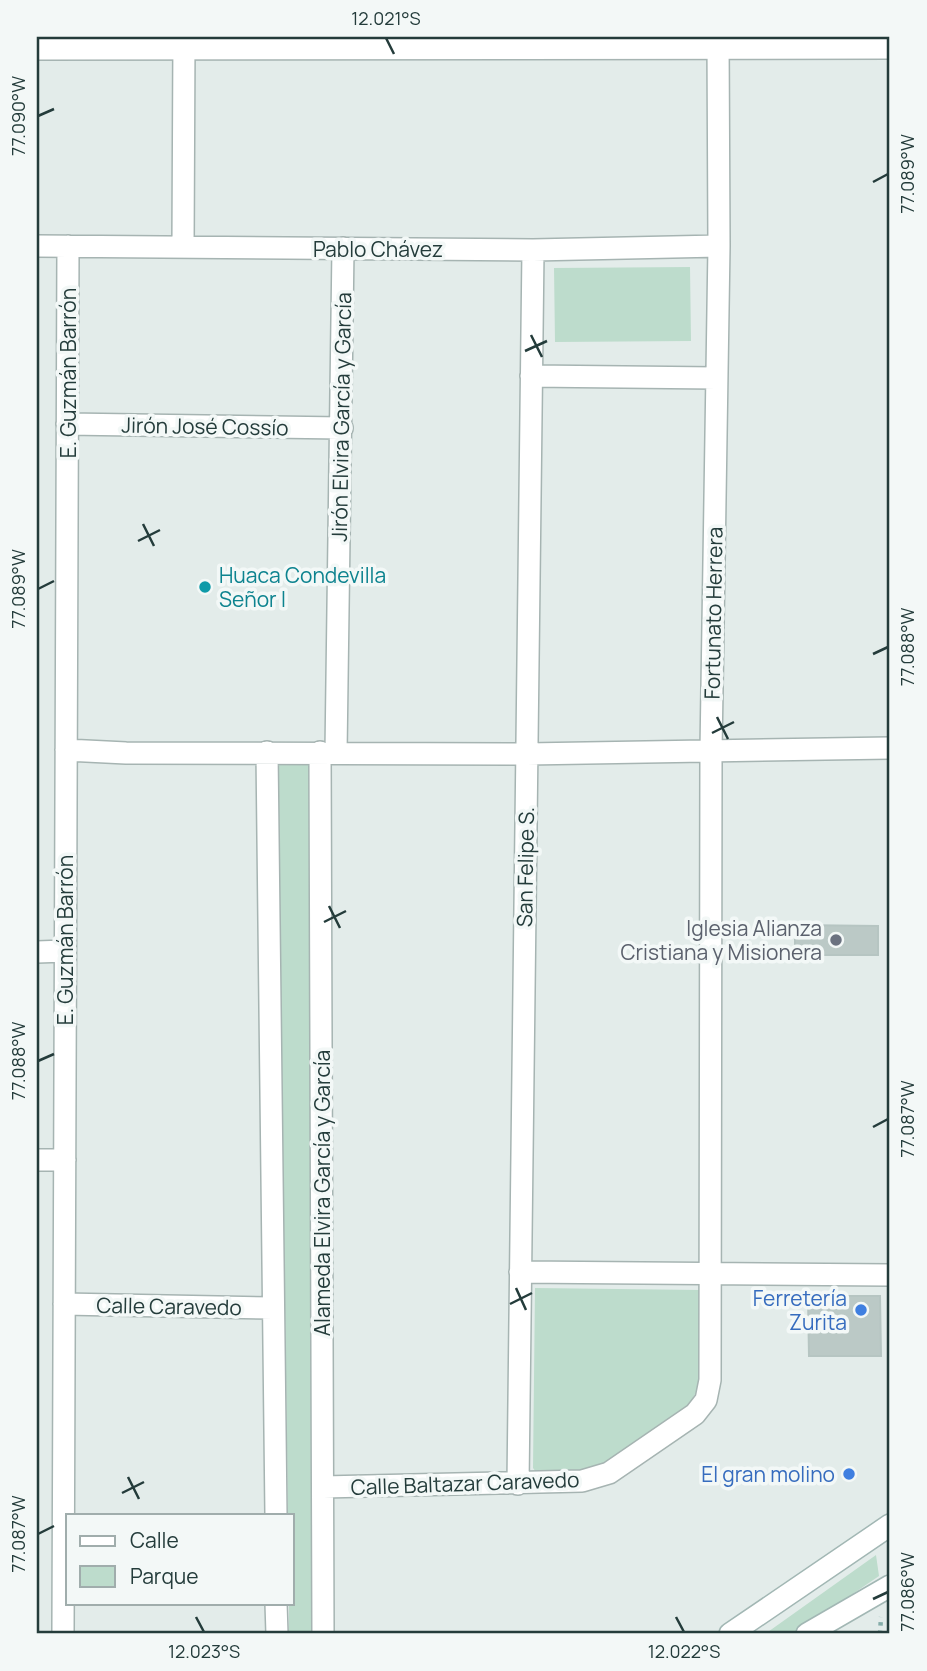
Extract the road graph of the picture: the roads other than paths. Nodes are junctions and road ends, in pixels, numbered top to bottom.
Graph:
1 (183, 43) edge
2 (718, 43) edge
3 (890, 48) edge
4 (37, 49) edge
5 (37, 246) edge
6 (68, 246) junction
7 (719, 246) junction
8 (183, 247) junction
9 (343, 248) junction
10 (533, 250) junction
11 (531, 376) junction
12 (716, 378) junction
13 (67, 424) junction
14 (342, 428) junction
15 (890, 748) edge
16 (66, 750) junction
17 (711, 751) junction
18 (267, 752) junction
19 (328, 752) junction
20 (527, 754) junction
21 (65, 951) junction
22 (37, 952) edge
23 (37, 1160) edge
24 (65, 1160) junction
25 (520, 1272) junction
26 (710, 1274) junction
27 (890, 1275) edge
28 (64, 1304) junction
29 (273, 1308) junction
30 (518, 1485) junction
31 (323, 1487) junction
32 (275, 1514) edge
33 (890, 1525) edge
34 (890, 1587) edge
35 (276, 1604) edge
36 (63, 1634) edge
37 (277, 1634) edge
38 (323, 1634) edge
39 (730, 1634) edge
40 (807, 1634) edge

1 - 2 street
1 - 4 street
1 - 8 street
2 - 3 street
2 - 7 street, Fortunato Herrera
5 - 6 street, Pablo Chávez
6 - 8 street, Pablo Chávez
6 - 13 street, E. Guzmán Barrón
7 - 10 street, Pablo Chávez
7 - 12 street, Fortunato Herrera
8 - 9 street, Pablo Chávez
9 - 10 street, Pablo Chávez
9 - 14 street, Jirón Elvira García y García
10 - 11 street, San Felipe S.
11 - 12 street
11 - 20 street, San Felipe S.
12 - 17 street, Fortunato Herrera
13 - 14 street, Jirón José Cossío
13 - 16 street, E. Guzmán Barrón
14 - 19 street, Jirón Elvira García y García
15 - 17 street
16 - 18 street
16 - 21 street, E. Guzmán Barrón
17 - 20 street
17 - 26 street, Fortunato Herrera
18 - 19 street
18 - 29 street
19 - 20 street
19 - 31 street, Alameda Elvira García y García
20 - 25 street, San Felipe S.
21 - 22 street
21 - 24 street, E. Guzmán Barrón
23 - 24 street
24 - 28 street, E. Guzmán Barrón
25 - 26 street
25 - 30 street, San Felipe S.
26 - 27 street
26 - 30 street, Calle Baltazar Caravedo
28 - 29 street, Calle Caravedo
28 - 36 street, E. Guzmán Barrón
29 - 32 street
30 - 31 street, Calle Baltazar Caravedo
31 - 38 street, Alameda Elvira García y García
33 - 39 street
34 - 40 street
35 - 37 street

